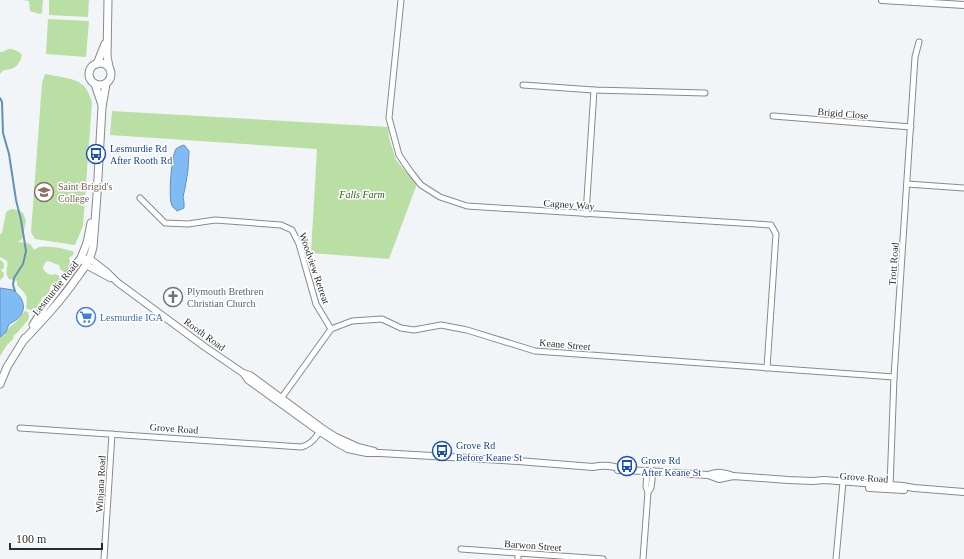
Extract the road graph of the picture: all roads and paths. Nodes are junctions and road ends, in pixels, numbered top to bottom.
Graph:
1 (108, 0) edge
2 (401, 0) edge
3 (882, 0) edge
4 (964, 5) edge
5 (107, 38) junction
6 (919, 42) dead end
7 (97, 64) junction
8 (109, 67) junction
9 (96, 84) junction
10 (106, 84) junction
11 (523, 85) dead end
12 (594, 90) junction
13 (705, 93) dead end
14 (102, 107) junction
15 (773, 116) dead end
16 (911, 127) junction
17 (907, 184) junction
18 (964, 188) edge
19 (97, 195) junction
20 (140, 198) dead end
21 (586, 214) junction
22 (81, 258) junction
23 (88, 262) junction
24 (331, 329) junction
25 (23, 341) junction
26 (767, 368) junction
27 (894, 377) junction
28 (0, 384) edge
29 (280, 400) junction
30 (20, 428) dead end
31 (321, 430) junction
32 (112, 434) junction
33 (650, 471) junction
34 (843, 484) junction
35 (890, 487) junction
36 (964, 492) edge
37 (461, 549) dead end
38 (518, 553) junction
39 (104, 559) edge
40 (518, 559) edge
41 (603, 559) edge
42 (643, 559) edge
43 (836, 559) edge

1 - 5 main road, Lesmurdie Road
2 - 21 street, Cagney Way
3 - 4 street
5 - 7 main road, Lesmurdie Road
5 - 8 main road, Lesmurdie Road
6 - 16 street, Trott Road
7 - 8 main road
7 - 9 main road, Lesmurdie Road
8 - 10 main road, Lesmurdie Road
9 - 10 main road
9 - 14 main road, Lesmurdie Road
10 - 14 main road, Lesmurdie Road
11 - 12 street
12 - 13 street
12 - 21 street
14 - 19 main road, Lesmurdie Road
15 - 16 street, Brigid Close
16 - 17 street, Trott Road
17 - 18 street
17 - 27 street, Trott Road
19 - 22 main road, Lesmurdie Road
19 - 23 main road, Lesmurdie Road
20 - 24 street, Woodview Retreat
21 - 26 street, Cagney Way
22 - 23 street, Rooth Road
22 - 25 main road, Lesmurdie Road
23 - 25 main road, Lesmurdie Road
23 - 29 street, Rooth Road
24 - 26 street, Keane Street
24 - 29 street
25 - 28 main road, Lesmurdie Road
26 - 27 street, Keane Street
27 - 35 street, Trott Road
29 - 31 street, Rooth Road
30 - 32 street, Grove Road
31 - 32 street, Grove Road
31 - 33 street, Grove Road
32 - 39 street, Winjana Road
33 - 34 street, Grove Road
33 - 42 street
34 - 35 street, Grove Road
34 - 43 street
35 - 36 street, Grove Road
37 - 38 street, Barwon Street
38 - 40 street
38 - 41 street, Barwon Street

